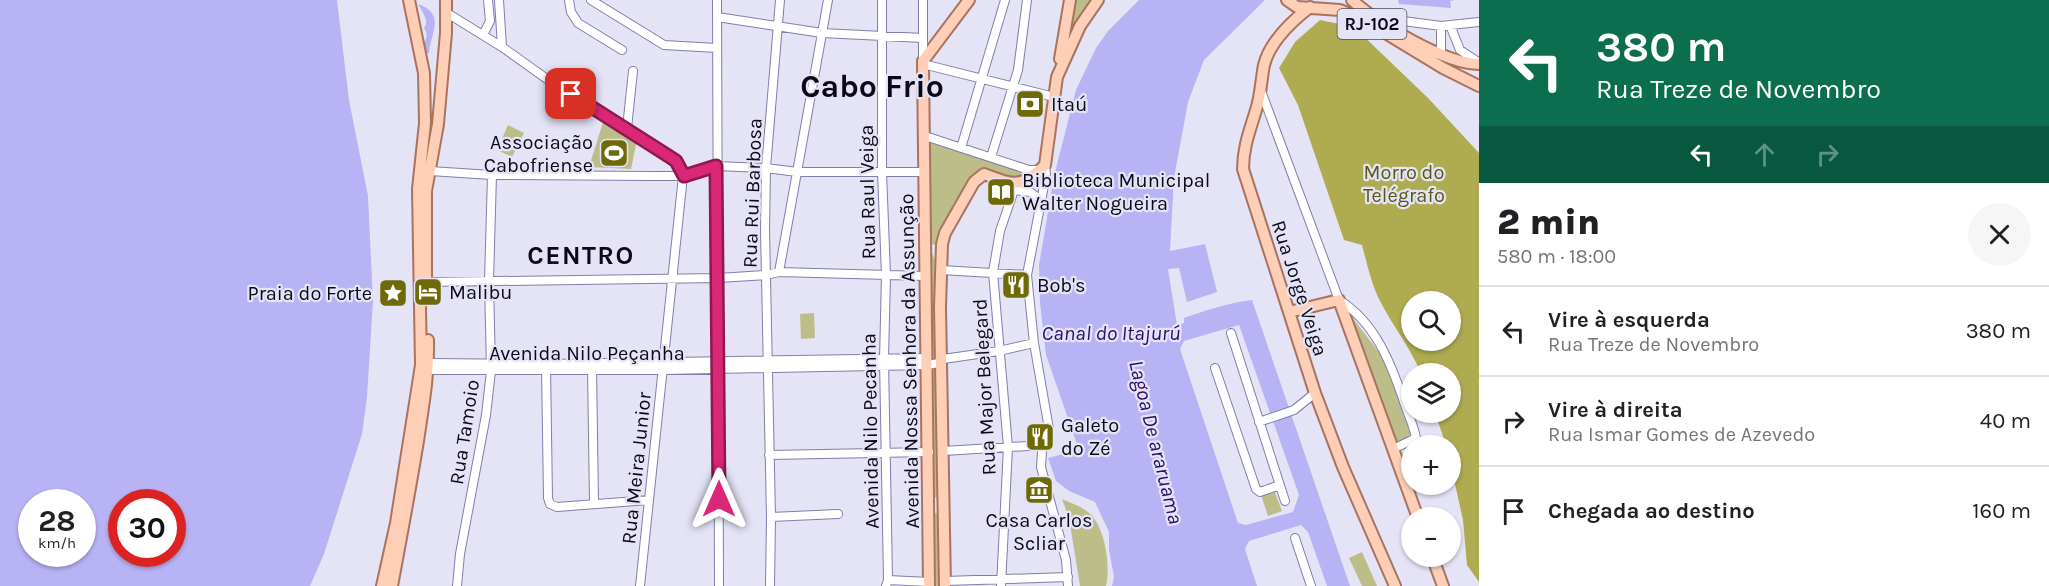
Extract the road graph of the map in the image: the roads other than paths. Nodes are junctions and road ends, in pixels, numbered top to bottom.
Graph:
1 (409, 0) edge
2 (446, 0) edge
3 (488, 0) edge
4 (499, 0) edge
5 (569, 0) edge
6 (591, 0) edge
7 (717, 0) edge
8 (780, 0) edge
9 (828, 0) edge
10 (882, 0) edge
11 (923, 0) edge
12 (969, 0) edge
13 (1005, 0) edge
14 (1027, 0) edge
15 (1070, 0) edge
16 (1098, 0) edge
17 (1105, 0) edge
18 (1352, 0) edge
19 (1290, 3) edge
20 (1310, 7) junction
21 (447, 13) junction
22 (1088, 14) junction
23 (717, 17) junction
24 (1403, 21) dead end
25 (1479, 22) edge
26 (1450, 25) junction
27 (1441, 26) junction
28 (778, 27) junction
29 (1289, 27) junction
30 (822, 33) junction
31 (483, 35) junction
32 (883, 35) junction
33 (923, 38) junction
34 (502, 47) junction
35 (717, 48) junction
36 (622, 50) dead end
37 (1436, 52) junction
38 (923, 62) junction
39 (1479, 64) edge
40 (1443, 68) junction
41 (633, 71) dead end
42 (1057, 77) junction
43 (982, 78) junction
44 (1012, 86) junction
45 (1479, 86) edge
46 (1262, 90) junction
47 (1054, 97) junction
48 (627, 128) junction
49 (925, 136) junction
50 (961, 148) junction
51 (991, 157) junction
52 (716, 166) junction
53 (766, 168) junction
54 (1042, 168) junction
55 (430, 171) junction
56 (797, 172) junction
57 (882, 172) junction
58 (925, 172) junction
59 (492, 175) junction
60 (684, 176) junction
61 (1004, 182) junction
62 (1014, 190) junction
63 (1042, 201) junction
64 (926, 254) junction
65 (941, 257) junction
66 (941, 270) junction
67 (779, 272) junction
68 (993, 272) junction
69 (766, 275) junction
70 (886, 275) junction
71 (1027, 275) junction
72 (925, 276) junction
73 (674, 278) junction
74 (718, 278) junction
75 (489, 281) junction
76 (426, 282) junction
77 (1339, 300) junction
78 (927, 307) junction
79 (940, 307) junction
80 (1289, 312) junction
81 (1231, 333) dead end
82 (1034, 343) junction
83 (999, 351) junction
84 (942, 358) junction
85 (926, 362) junction
86 (885, 363) junction
87 (768, 364) junction
88 (592, 365) junction
89 (719, 365) junction
90 (664, 366) junction
91 (491, 367) junction
92 (546, 367) junction
93 (1215, 368) dead end
94 (426, 370) junction
95 (1315, 393) junction
96 (1263, 421) junction
97 (1044, 445) junction
98 (1008, 447) junction
99 (1393, 449) junction
100 (943, 451) junction
101 (929, 452) junction
102 (887, 453) junction
103 (769, 455) junction
104 (1280, 485) junction
105 (649, 501) junction
106 (1286, 501) dead end
107 (594, 503) junction
108 (944, 506) junction
109 (929, 507) junction
110 (1414, 507) edge
111 (838, 514) dead end
112 (771, 517) junction
113 (401, 519) junction
114 (1295, 538) dead end
115 (1436, 567) edge
116 (1068, 582) edge
117 (887, 583) edge
118 (945, 583) edge
119 (1002, 583) edge
120 (929, 584) edge
121 (382, 586) edge
122 (392, 586) edge
123 (457, 586) edge
124 (640, 586) edge
125 (719, 586) edge
126 (770, 586) edge
127 (1311, 586) edge
128 (1395, 586) edge
129 (1443, 586) edge

1 - 94 main road
2 - 21 main road
3 - 31 street
4 - 34 street
5 - 36 street
6 - 35 street
7 - 23 street
8 - 28 street, Rua Rui Barbosa
9 - 30 street
10 - 32 street, Rua Raul Veiga
11 - 33 street
12 - 38 main road
13 - 43 street
14 - 44 street
15 - 42 main road
16 - 22 main road
17 - 22 street
18 - 37 main road, RJ-102
19 - 20 main road, RJ-102
19 - 29 main road, RJ-102
20 - 29 main road, Rua Jorge Veiga
20 - 40 main road, RJ-102
21 - 31 street
21 - 55 main road
22 - 42 main road
23 - 28 street
23 - 35 street
24 - 27 street
25 - 26 street
26 - 27 street
26 - 39 street
27 - 37 street
28 - 30 street
28 - 53 street, Rua Rui Barbosa
29 - 46 main road, Rua Jorge Veiga / RJ-102
30 - 32 street
30 - 56 street
31 - 34 street
32 - 33 street
32 - 57 street, Rua Raul Veiga
33 - 38 street
34 - 48 street
35 - 52 street
37 - 39 main road, RJ-102
37 - 40 main road
38 - 43 street
38 - 49 main road, Avenida Nossa Senhora da Assunção
40 - 45 main road, RJ-102
41 - 48 street
42 - 47 main road
43 - 44 street
43 - 50 street
44 - 47 street
44 - 51 street
46 - 77 street
46 - 80 main road, Rua Jorge Veiga / RJ-102
47 - 54 main road
48 - 60 street
49 - 50 street
49 - 58 main road, Avenida Nossa Senhora da Assunção
50 - 51 street
51 - 54 street
52 - 53 street
52 - 60 street
52 - 74 street
53 - 56 street
53 - 69 street, Rua Rui Barbosa
54 - 61 main road, Avenida Nossa Senhora da Assunção
54 - 63 street
55 - 59 street
55 - 76 main road
56 - 57 street
56 - 67 street
57 - 58 street
57 - 70 street, Rua Raul Veiga
58 - 64 main road, Avenida Nossa Senhora da Assunção
59 - 60 street
59 - 75 street, Rua Tamoio
60 - 73 street, Rua Meira Junior
61 - 62 street
61 - 65 main road, Avenida Nossa Senhora da Assunção
62 - 63 street
62 - 68 street, Rua Major Belegard
63 - 71 street
64 - 65 main road
64 - 72 main road, Avenida Nossa Senhora da Assunção
65 - 66 main road, Avenida Nossa Senhora da Assunção
66 - 68 street
66 - 79 main road, Avenida Nossa Senhora da Assunção
67 - 69 street
67 - 70 street
68 - 71 street
68 - 83 street, Rua Major Belegard
69 - 74 street
69 - 87 street, Rua Rui Barbosa
70 - 72 street
70 - 86 street, Avenida Nilo Pecanha
71 - 82 street
72 - 78 main road, Avenida Nossa Senhora da Assunção
73 - 74 street
73 - 75 street
73 - 90 street, Rua Meira Junior
74 - 89 street
75 - 76 street
75 - 91 street, Rua Tamoio
76 - 94 main road
77 - 80 main road
77 - 99 main road
77 - 99 street
78 - 79 main road
78 - 85 main road, Avenida Nossa Senhora da Assunção
79 - 84 main road, Avenida Nossa Senhora da Assunção
80 - 95 main road, Rua Jorge Veiga / RJ-102
81 - 96 street
82 - 83 street
82 - 97 street
83 - 84 street
83 - 98 street, Rua Major Belegard
84 - 85 street
84 - 100 main road, Avenida Nossa Senhora da Assunção
85 - 86 street, Avenida Nilo Peçanha
85 - 101 main road, Avenida Nossa Senhora da Assunção
86 - 87 street, Avenida Nilo Peçanha
86 - 102 street, Avenida Nilo Pecanha
87 - 89 street, Avenida Nilo Peçanha
87 - 103 street, Rua Rui Barbosa
88 - 90 street, Avenida Nilo Peçanha
88 - 92 street, Avenida Nilo Peçanha
88 - 107 street
89 - 90 street, Avenida Nilo Peçanha
89 - 125 street
90 - 105 street, Rua Meira Junior
91 - 92 street, Avenida Nilo Peçanha
91 - 94 street, Avenida Nilo Peçanha
91 - 123 street, Rua Tamoio
92 - 107 street
93 - 104 street
94 - 113 main road
95 - 96 street
95 - 128 main road, Rua Jorge Veiga / RJ-102
96 - 104 street
97 - 98 street
97 - 116 street
98 - 100 street
98 - 119 street, Rua Major Belegard
99 - 110 main road
100 - 108 main road, Avenida Nossa Senhora da Assunção
101 - 102 street
101 - 109 main road, Avenida Nossa Senhora da Assunção
102 - 103 street
102 - 117 street, Avenida Nilo Pecanha
103 - 112 street, Rua Rui Barbosa
104 - 106 street
105 - 107 street
105 - 124 street, Rua Meira Junior
108 - 109 main road
108 - 118 main road, Avenida Nossa Senhora da Assunção
109 - 120 main road, Avenida Nossa Senhora da Assunção
111 - 112 street
112 - 126 street, Rua Rui Barbosa
113 - 121 main road
113 - 122 main road
114 - 127 street
115 - 129 main road
116 - 119 street
117 - 120 street
118 - 119 street

